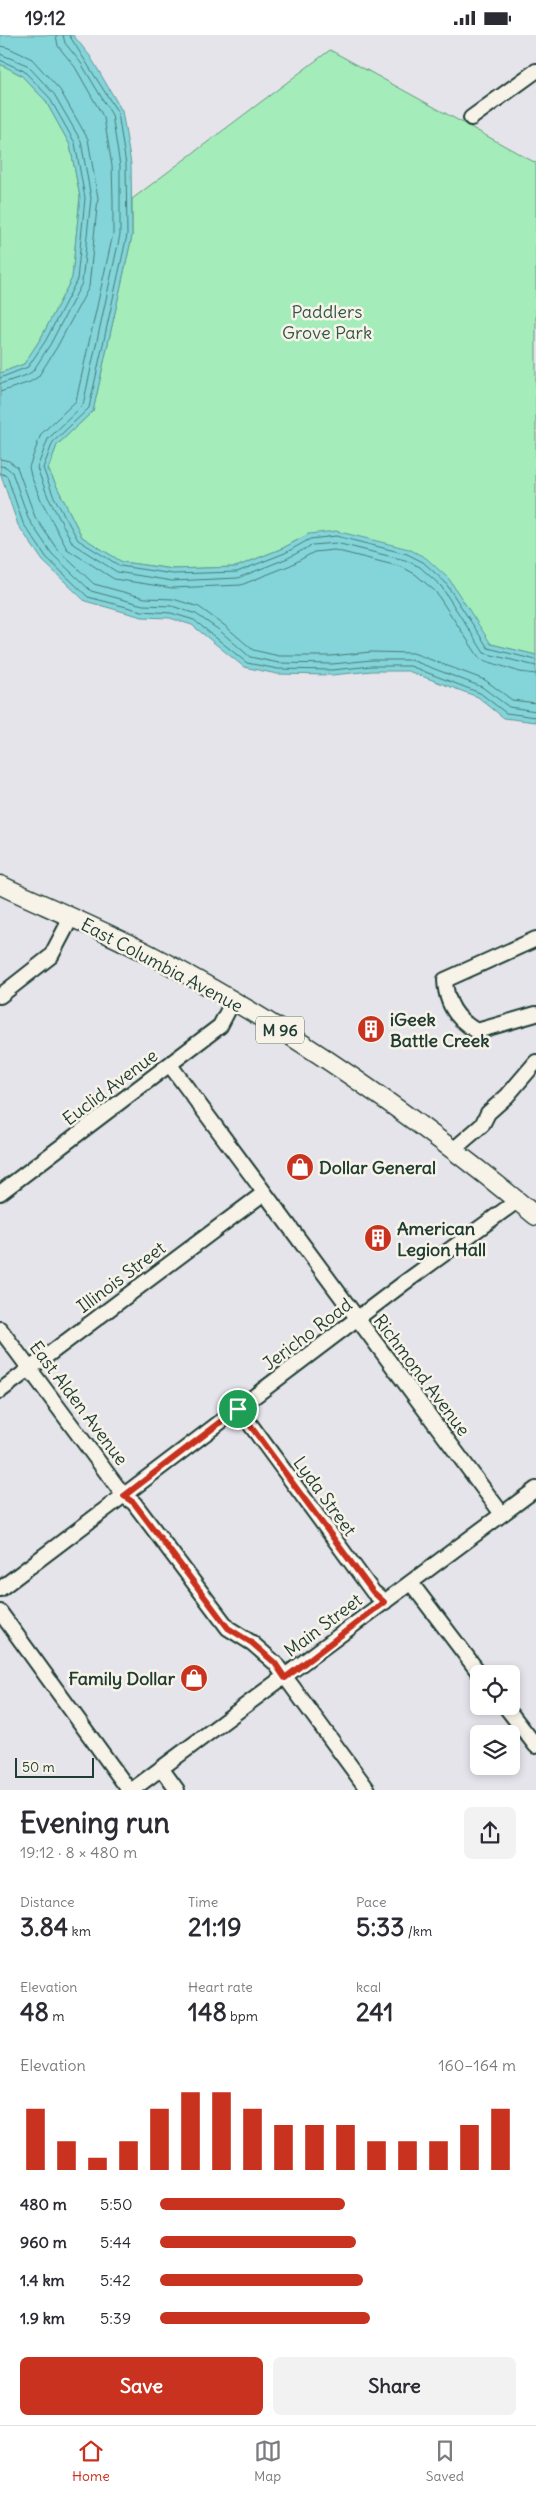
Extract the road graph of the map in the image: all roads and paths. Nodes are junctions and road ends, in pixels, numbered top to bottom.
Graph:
1 (536, 71) edge
2 (471, 118) dead end
3 (0, 885) edge
4 (71, 918) junction
5 (536, 939) edge
6 (0, 995) edge
7 (234, 1001) junction
8 (535, 1019) edge
9 (536, 1061) edge
10 (170, 1065) junction
11 (450, 1147) junction
12 (0, 1193) edge
13 (264, 1193) junction
14 (517, 1201) junction
15 (536, 1216) edge
16 (357, 1320) junction
17 (0, 1329) edge
18 (29, 1369) junction
19 (0, 1391) edge
20 (238, 1409) junction
21 (536, 1489) edge
22 (124, 1496) junction
23 (502, 1514) junction
24 (411, 1583) junction
25 (0, 1589) edge
26 (384, 1602) junction
27 (0, 1612) edge
28 (473, 1665) edge
29 (285, 1678) junction
30 (512, 1715) edge
31 (536, 1746) edge
32 (161, 1769) junction
33 (130, 1790) edge
34 (177, 1790) edge
35 (368, 1790) edge

1 - 2 street
3 - 4 main road, East Columbia Avenue / M 96
4 - 6 street
4 - 7 main road, East Columbia Avenue / M 96
5 - 8 street
7 - 10 street, Euclid Avenue
7 - 11 main road, East Columbia Avenue / M 96
9 - 11 street
10 - 12 street, Euclid Avenue
10 - 13 street, Richmond Avenue
11 - 14 main road, East Columbia Avenue / M 96
13 - 16 street, Richmond Avenue
13 - 18 street, Illinois Street
14 - 15 main road, East Columbia Avenue / M 96
14 - 16 street, Jericho Road
16 - 20 street, Jericho Road
16 - 23 street, Richmond Avenue
17 - 18 street, East Alden Avenue
18 - 19 street, Illinois Street
18 - 22 street, East Alden Avenue
20 - 22 street, Jericho Road
20 - 26 street, Lyda Street
21 - 23 street, Main Street
22 - 25 street, Jericho Road
22 - 29 street, East Alden Avenue
23 - 24 street, Main Street
24 - 26 street, Main Street
24 - 28 street
26 - 29 street, Main Street
27 - 33 street
29 - 32 street, Main Street
29 - 35 street, East Alden Avenue
30 - 31 street
32 - 33 street, Main Street
32 - 34 street

